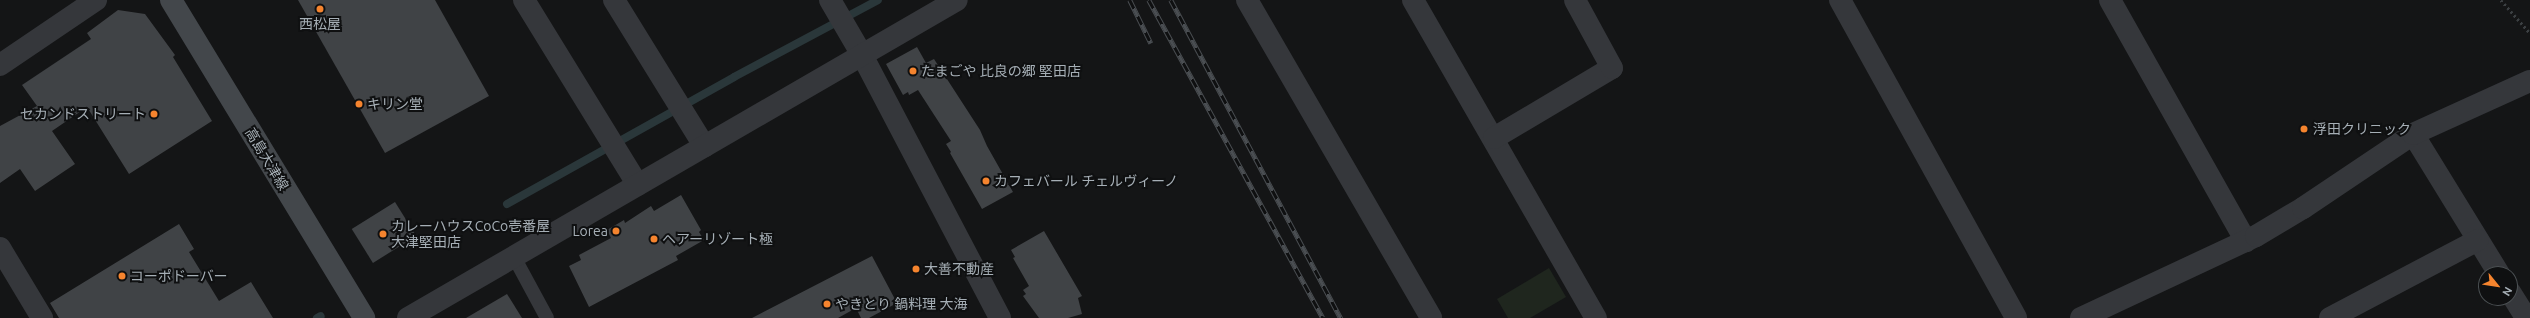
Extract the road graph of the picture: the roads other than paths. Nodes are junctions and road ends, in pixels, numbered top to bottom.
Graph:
1 (96, 0) edge
2 (171, 0) edge
3 (524, 0) edge
4 (614, 0) edge
5 (957, 0) edge
6 (1247, 0) edge
7 (1413, 0) edge
8 (1575, 0) edge
9 (1840, 0) edge
10 (2110, 0) edge
11 (833, 6) edge
12 (862, 55) junction
13 (0, 65) edge
14 (2530, 81) edge
15 (2414, 134) junction
16 (1494, 138) junction
17 (704, 146) junction
18 (638, 185) junction
19 (2478, 240) junction
20 (2246, 241) junction
21 (0, 248) edge
22 (514, 257) junction
23 (2494, 266) edge
24 (2518, 305) edge
25 (42, 318) edge
26 (364, 318) edge
27 (408, 318) edge
28 (547, 318) edge
29 (1000, 318) edge
30 (1431, 318) edge
31 (1596, 318) edge
32 (2016, 318) edge
33 (2081, 318) edge
34 (2330, 318) edge
35 (2526, 318) edge

1 - 13 street
2 - 26 main road, 高島大津線
3 - 18 street
4 - 17 street
5 - 12 street
6 - 30 street
7 - 16 street
8 - 16 street
9 - 32 street
10 - 20 street
11 - 12 street
12 - 17 street
12 - 29 street
14 - 15 street
15 - 19 street
15 - 20 street
16 - 31 street
17 - 18 street
18 - 22 street
19 - 23 street
19 - 34 street
20 - 33 street
21 - 25 street
22 - 27 street
22 - 28 lane
24 - 35 street

